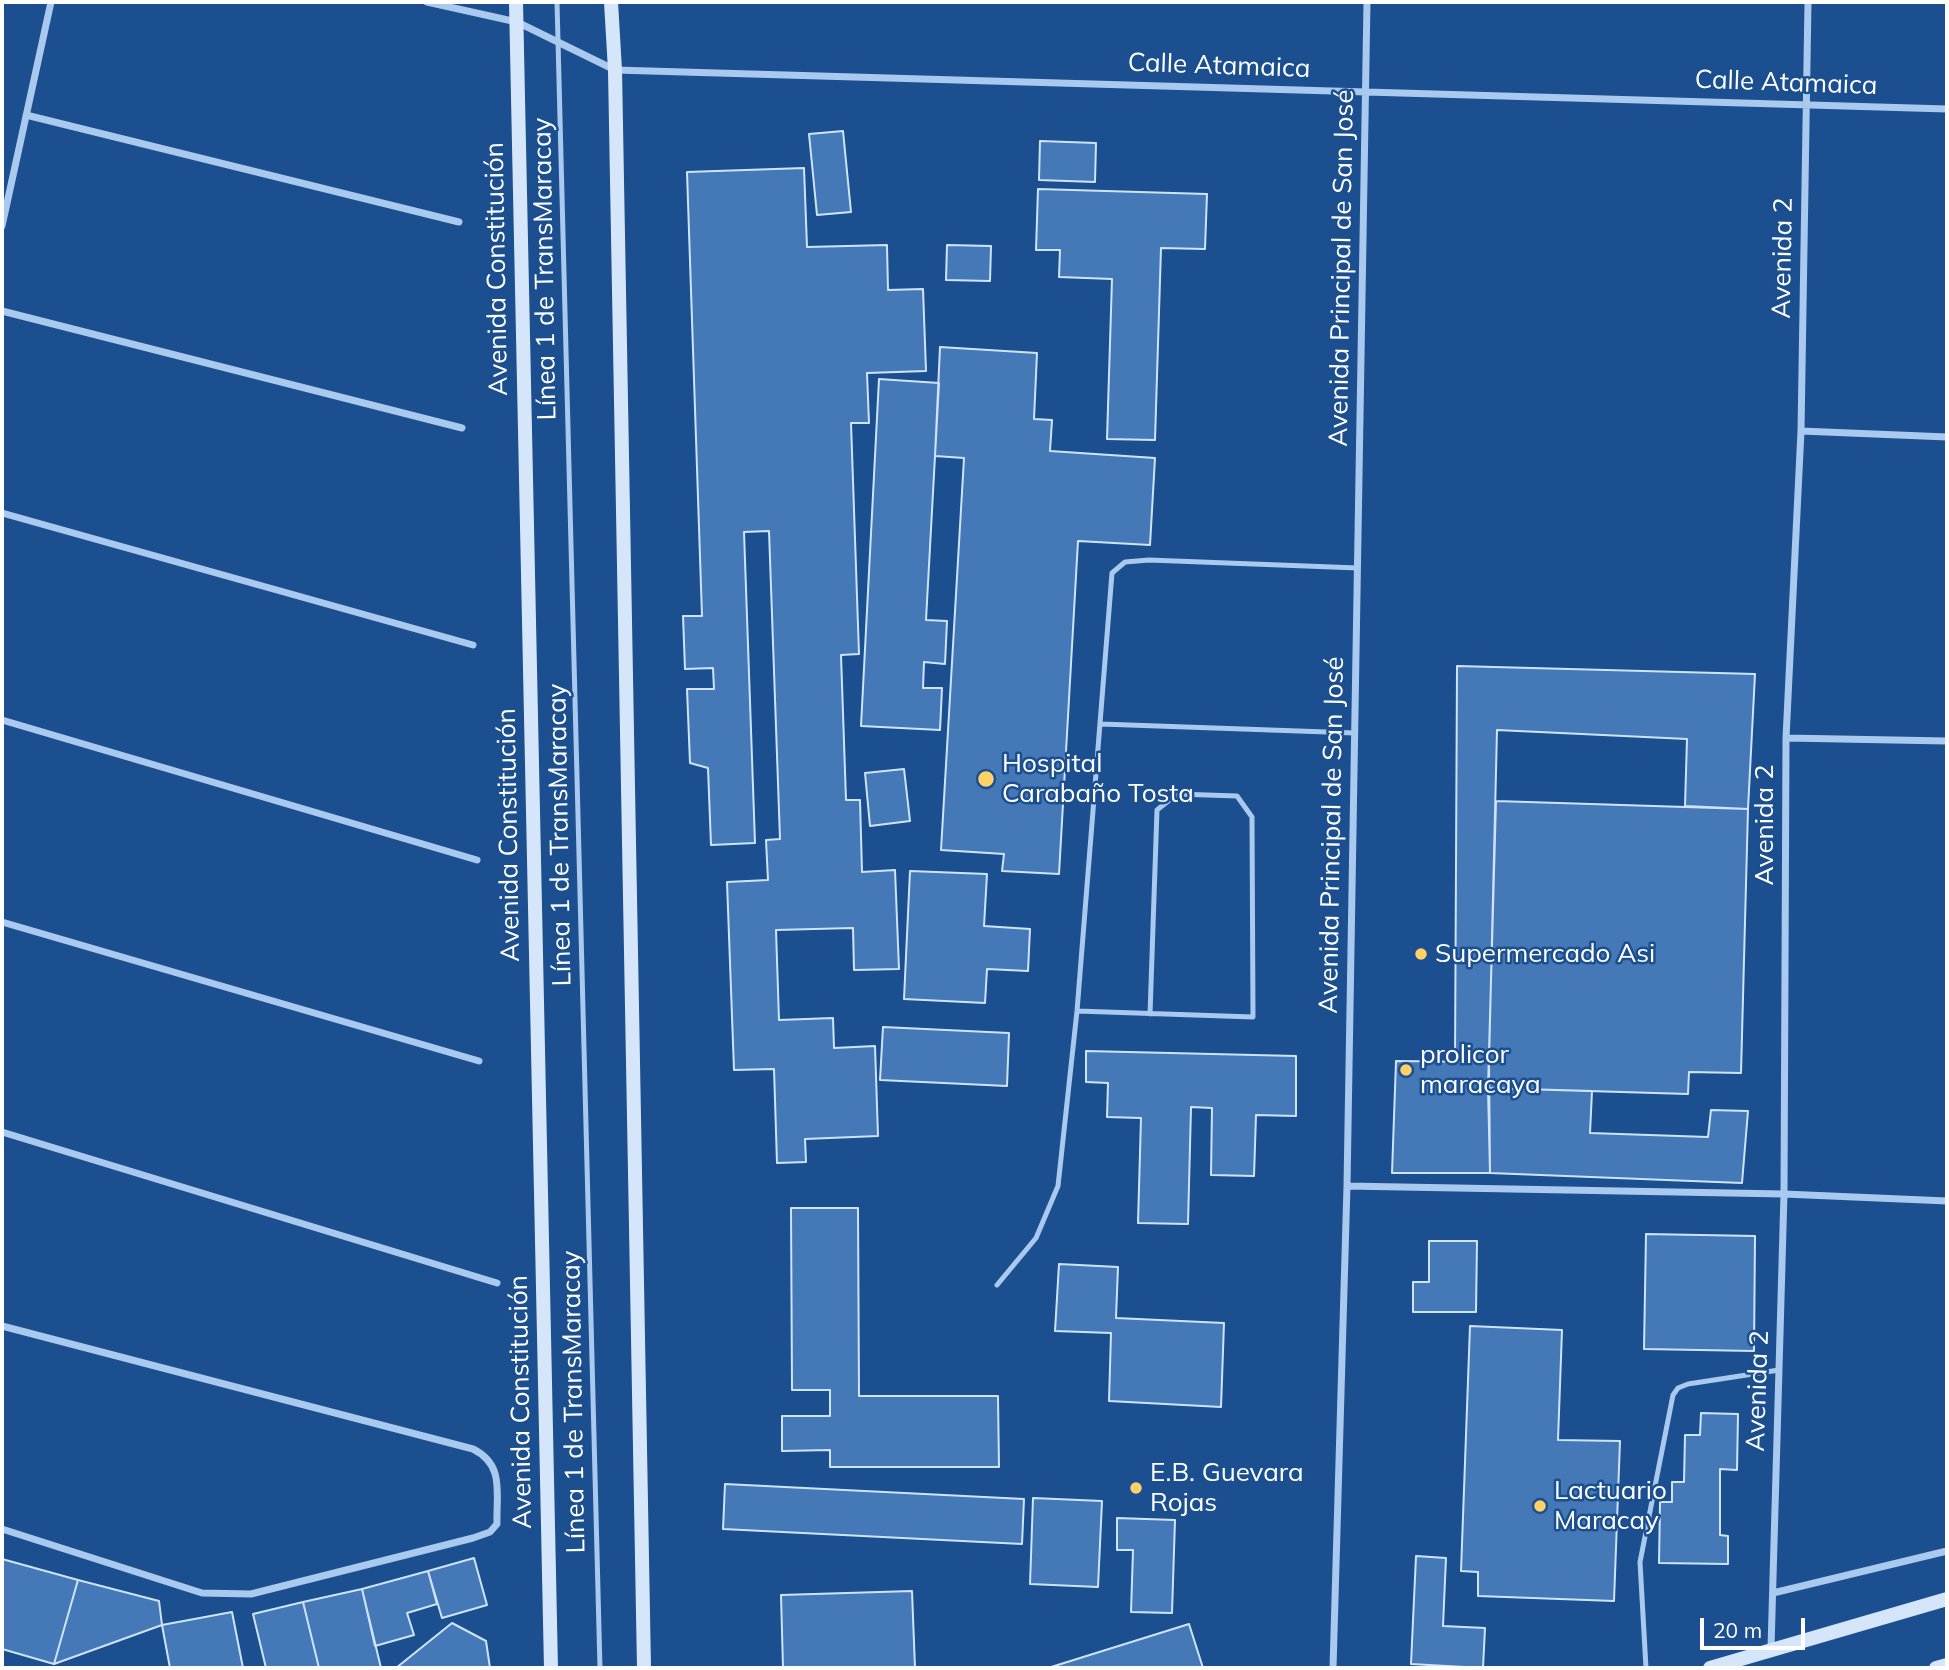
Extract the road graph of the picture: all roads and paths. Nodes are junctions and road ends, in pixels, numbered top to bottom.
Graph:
1 (51, 2) edge
2 (427, 2) edge
3 (516, 2) edge
4 (557, 2) edge
5 (611, 2) edge
6 (1367, 2) edge
7 (1808, 2) edge
8 (517, 22) junction
9 (558, 42) junction
10 (615, 70) junction
11 (1366, 91) junction
12 (1807, 104) junction
13 (1947, 109) edge
14 (26, 115) junction
15 (459, 222) dead end
16 (2, 226) edge
17 (2, 311) edge
18 (462, 428) dead end
19 (1801, 431) junction
20 (1947, 437) edge
21 (2, 513) edge
22 (1358, 568) junction
23 (473, 645) dead end
24 (2, 720) edge
25 (1101, 724) junction
26 (1355, 733) junction
27 (1786, 738) junction
28 (1947, 741) edge
29 (477, 860) dead end
30 (2, 922) edge
31 (1077, 1011) junction
32 (1150, 1014) junction
33 (479, 1061) dead end
34 (2, 1132) edge
35 (1347, 1186) junction
36 (1784, 1194) junction
37 (1947, 1201) edge
38 (497, 1283) dead end
39 (997, 1285) dead end
40 (2, 1326) edge
41 (1779, 1370) junction
42 (2, 1530) edge
43 (1947, 1550) edge
44 (1773, 1593) junction
45 (1947, 1599) edge
46 (1771, 1648) junction
47 (1947, 1665) edge
48 (551, 1668) edge
49 (600, 1668) edge
50 (644, 1668) edge
51 (1334, 1668) edge
52 (1646, 1668) edge
53 (1710, 1668) edge
54 (1936, 1668) edge

1 - 14 street
2 - 8 street
3 - 8 street, Avenida Constitución
4 - 9 lane, Línea 1 de TransMaracay
5 - 10 street
6 - 11 street, Avenida Principal de San José
7 - 12 street, Avenida 2
8 - 9 street
8 - 48 street, Avenida Constitución
9 - 10 street
9 - 49 lane, Línea 1 de TransMaracay
10 - 11 street, Calle Atamaica
10 - 50 street
11 - 12 street, Calle Atamaica
11 - 22 street, Avenida Principal de San José
12 - 13 street, Calle Atamaica
12 - 19 street, Avenida 2
14 - 15 street
14 - 16 street
17 - 18 street
19 - 20 street
19 - 27 street, Avenida 2
21 - 23 street
22 - 25 lane
22 - 26 street, Avenida Principal de San José
24 - 29 street
25 - 26 lane
25 - 31 lane
26 - 35 street, Avenida Principal de San José
27 - 28 street
27 - 36 street, Avenida 2
30 - 33 street
31 - 32 lane
31 - 39 lane
32 - 32 lane
34 - 38 street
35 - 36 street
35 - 51 street, Avenida Principal de San José
36 - 37 street
36 - 41 street, Avenida 2
40 - 42 street
41 - 44 street, Avenida 2
41 - 52 lane
43 - 44 street
44 - 46 street, Avenida 2
45 - 46 street
46 - 53 street
47 - 54 street

